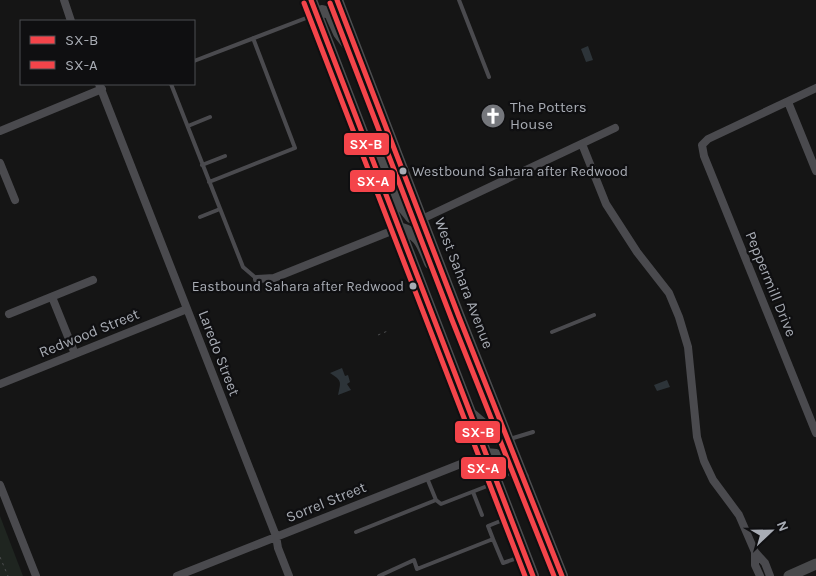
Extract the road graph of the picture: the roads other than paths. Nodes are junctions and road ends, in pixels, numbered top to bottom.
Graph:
1 (64, 0) edge
2 (311, 0) edge
3 (337, 0) edge
4 (458, 0) edge
5 (316, 14) junction
6 (71, 20) edge
7 (253, 38) junction
8 (195, 61) edge
9 (361, 62) junction
10 (489, 78) dead end
11 (171, 85) edge
12 (100, 86) edge
13 (816, 88) edge
14 (788, 102) junction
15 (210, 117) dead end
16 (357, 120) junction
17 (188, 126) junction
18 (615, 128) dead end
19 (0, 131) edge
20 (582, 144) junction
21 (225, 156) dead end
22 (0, 163) edge
23 (202, 165) junction
24 (816, 172) edge
25 (209, 182) junction
26 (14, 200) dead end
27 (220, 209) junction
28 (200, 218) dead end
29 (422, 220) junction
30 (398, 228) junction
31 (257, 279) joint
32 (93, 280) dead end
33 (52, 297) junction
34 (452, 297) junction
35 (187, 309) junction
36 (9, 314) dead end
37 (594, 315) dead end
38 (552, 332) dead end
39 (75, 354) junction
40 (0, 384) edge
41 (470, 413) junction
42 (533, 432) dead end
43 (816, 433) edge
44 (508, 440) junction
45 (486, 454) junction
46 (426, 476) junction
47 (523, 477) junction
48 (497, 482) junction
49 (0, 485) edge
50 (473, 492) junction
51 (436, 500) junction
52 (482, 515) dead end
53 (510, 517) junction
54 (356, 532) dead end
55 (276, 536) junction
56 (493, 539) junction
57 (755, 552) junction
58 (525, 555) junction
59 (816, 564) edge
60 (36, 576) edge
61 (177, 576) edge
62 (289, 576) edge
63 (379, 576) edge
64 (533, 576) edge
65 (562, 576) edge
66 (760, 576) edge
67 (770, 576) edge
68 (789, 576) edge

1 - 6 street
2 - 5 main road
3 - 9 main road, West Sahara Avenue
4 - 10 lane
5 - 7 lane
5 - 9 main road
5 - 16 main road
7 - 8 lane
7 - 25 lane
9 - 29 main road, West Sahara Avenue
11 - 17 lane
12 - 19 street
12 - 35 street, Laredo Street
13 - 14 street
14 - 24 street
14 - 43 street, Peppermill Drive
15 - 17 lane
16 - 29 main road
16 - 30 main road
17 - 23 lane
18 - 20 street
20 - 29 street
20 - 57 street
21 - 23 lane
22 - 26 street
23 - 25 lane
25 - 27 lane
27 - 28 lane
27 - 31 lane
29 - 34 main road, West Sahara Avenue
30 - 31 street
30 - 34 main road
30 - 41 main road
32 - 33 street
33 - 36 street
33 - 39 street
34 - 44 main road, West Sahara Avenue
35 - 39 street, Redwood Street
35 - 55 street, Laredo Street
37 - 38 lane
39 - 40 street, Redwood Street
41 - 44 main road
41 - 45 main road
42 - 44 lane
44 - 47 main road, West Sahara Avenue
45 - 46 street, Sorrel Street
45 - 47 main road
45 - 48 main road
46 - 51 lane
46 - 55 street, Sorrel Street
47 - 65 main road, West Sahara Avenue
48 - 50 lane
48 - 53 main road
49 - 60 street
50 - 51 lane
50 - 52 lane
51 - 54 lane
53 - 56 lane
53 - 58 main road
55 - 61 street, Sorrel Street
55 - 62 street, Laredo Street
56 - 58 lane
56 - 63 lane
57 - 66 street
57 - 67 street
58 - 64 main road
59 - 68 main road

